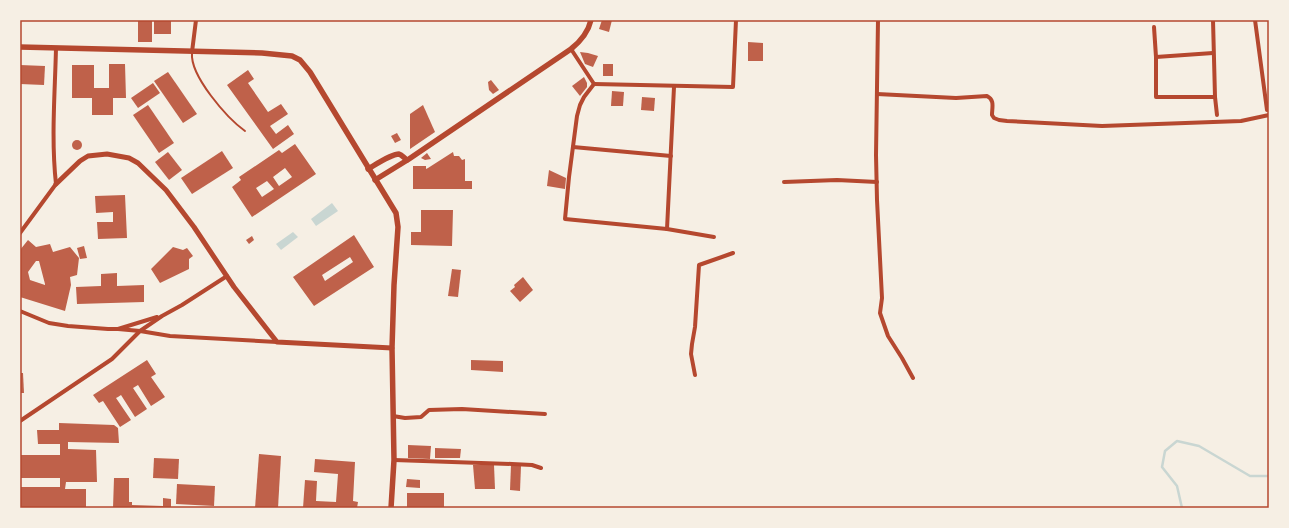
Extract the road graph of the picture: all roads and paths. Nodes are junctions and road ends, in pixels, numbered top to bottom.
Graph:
1 (196, 20) edge
2 (591, 20) edge
3 (736, 20) edge
4 (878, 20) edge
5 (1213, 20) edge
6 (1255, 20) edge
7 (1154, 27) dead end
8 (20, 47) edge
9 (56, 48) junction
10 (571, 49) junction
11 (192, 52) junction
12 (1213, 53) junction
13 (1156, 57) junction
14 (594, 84) junction
15 (674, 87) junction
16 (877, 94) junction
17 (1215, 97) junction
18 (1268, 110) dead end
19 (1217, 115) dead end
20 (1269, 115) edge
21 (245, 131) dead end
22 (573, 147) junction
23 (671, 156) junction
24 (407, 160) junction
25 (368, 169) junction
26 (375, 180) junction
27 (784, 182) dead end
28 (877, 182) junction
29 (56, 184) junction
30 (667, 229) junction
31 (20, 233) edge
32 (714, 237) dead end
33 (733, 253) dead end
34 (226, 276) junction
35 (20, 311) edge
36 (162, 316) junction
37 (118, 329) junction
38 (140, 331) junction
39 (277, 342) junction
40 (392, 348) junction
41 (695, 375) dead end
42 (913, 378) dead end
43 (545, 414) dead end
44 (393, 416) junction
45 (20, 421) edge
46 (394, 460) junction
47 (541, 468) dead end
48 (391, 508) edge

1 - 11 street
2 - 10 main road
3 - 15 street
4 - 16 street
5 - 12 street
6 - 18 street
7 - 13 street
8 - 9 main road
9 - 11 main road
9 - 29 street
10 - 14 street
10 - 24 main road
11 - 21 lane
11 - 25 main road
12 - 13 street
12 - 17 street
13 - 17 street
14 - 15 street
14 - 22 street
15 - 23 street
16 - 20 street
16 - 28 street
17 - 19 street
22 - 23 street
22 - 30 street
23 - 30 street
24 - 25 main road
24 - 26 main road
25 - 26 main road
26 - 40 main road
27 - 28 street
28 - 42 street
29 - 31 street
29 - 34 street
30 - 32 street
33 - 41 street
34 - 36 street
34 - 39 street
35 - 37 street
36 - 37 street
36 - 38 street
37 - 38 street
38 - 39 street
38 - 45 street
39 - 40 street
40 - 44 main road
43 - 44 street
44 - 46 main road
46 - 47 street
46 - 48 main road

